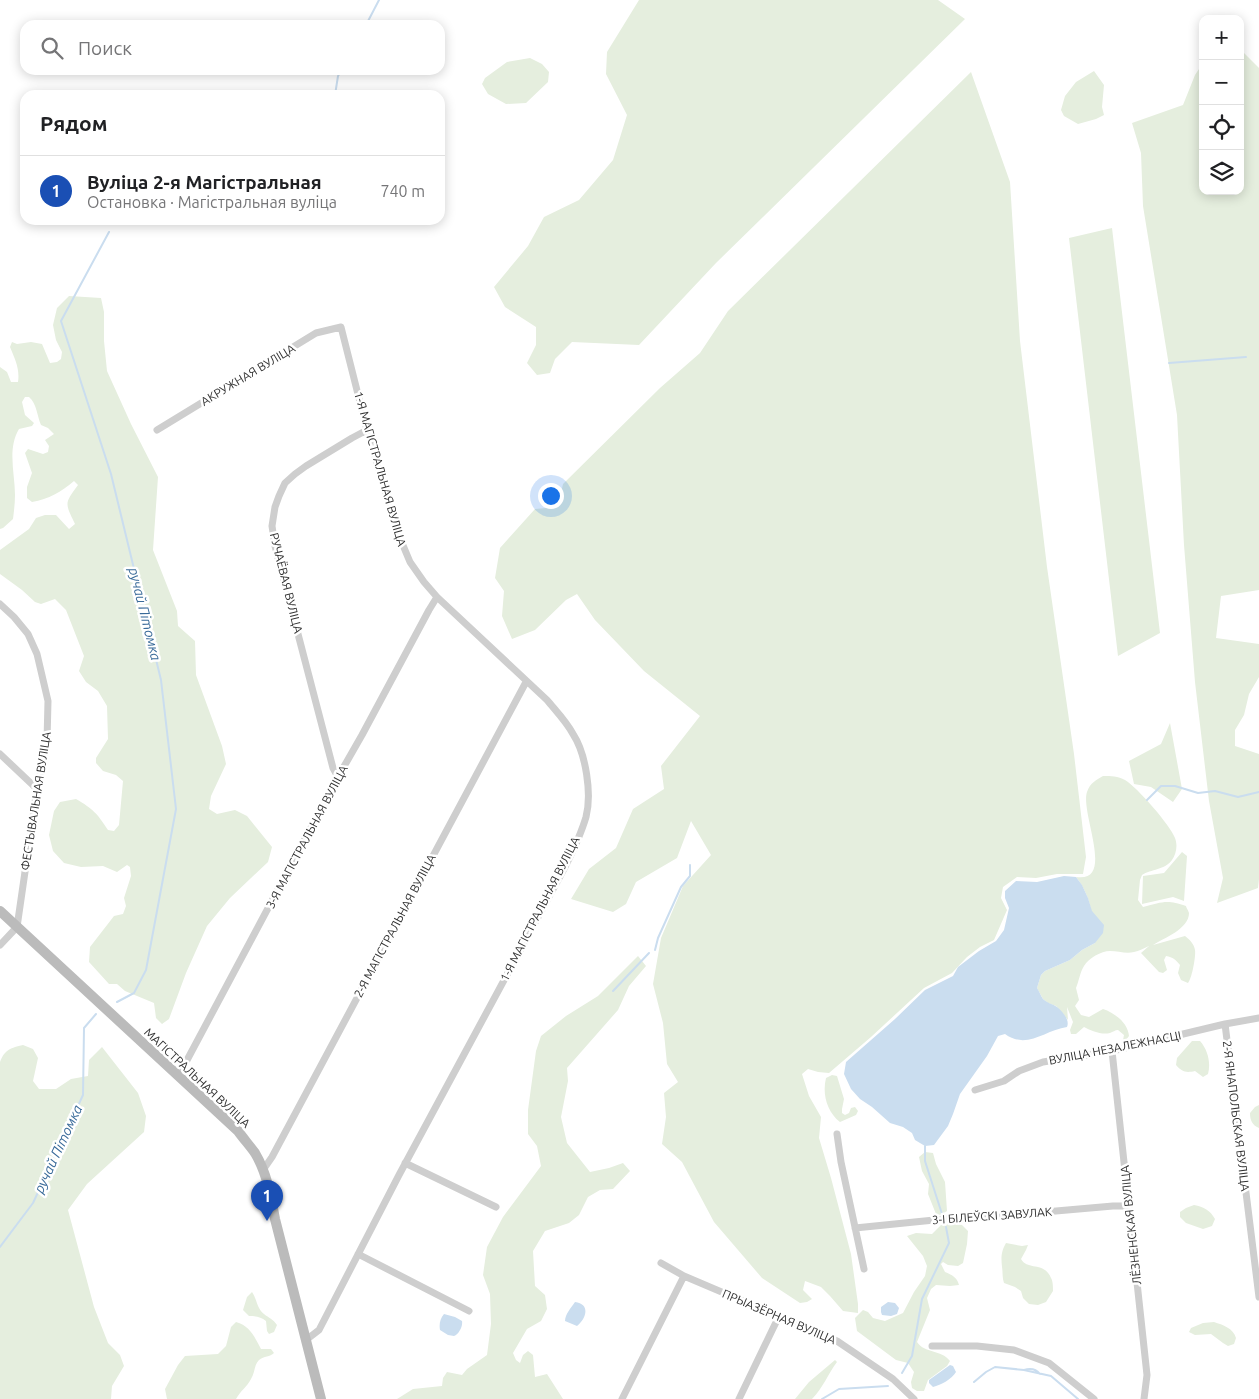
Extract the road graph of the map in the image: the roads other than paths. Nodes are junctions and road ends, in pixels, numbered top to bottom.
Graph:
1 (341, 328) joint
2 (157, 430) dead end
3 (367, 430) junction
4 (437, 597) junction
5 (0, 604) edge
6 (526, 682) junction
7 (0, 754) edge
8 (338, 777) junction
9 (37, 789) junction
10 (0, 912) edge
11 (17, 927) junction
12 (0, 945) edge
13 (1259, 1018) edge
14 (1225, 1024) junction
15 (1112, 1051) junction
16 (178, 1077) junction
17 (975, 1090) dead end
18 (837, 1134) dead end
19 (405, 1163) junction
20 (263, 1170) junction
21 (1129, 1206) junction
22 (496, 1207) dead end
23 (855, 1228) junction
24 (358, 1254) junction
25 (661, 1263) dead end
26 (864, 1269) dead end
27 (684, 1276) junction
28 (1259, 1297) edge
29 (469, 1311) dead end
30 (779, 1316) junction
31 (306, 1340) junction
32 (932, 1346) dead end
33 (321, 1399) edge
34 (622, 1399) edge
35 (739, 1399) edge
36 (914, 1399) edge
37 (1094, 1399) edge
38 (1144, 1399) edge

1 - 2 street, АКРУЖНАЯ ВУЛІЦА
1 - 3 street, 1-Я МАГІСТРАЛЬНАЯ ВУЛІЦА
3 - 4 street, 1-Я МАГІСТРАЛЬНАЯ ВУЛІЦА
3 - 8 street, РУЧАЁВАЯ ВУЛІЦА
4 - 6 street, 1-Я МАГІСТРАЛЬНАЯ ВУЛІЦА
4 - 8 street, 3-Я МАГІСТРАЛЬНАЯ ВУЛІЦА
5 - 9 street, ФЕСТЫВАЛЬНАЯ ВУЛІЦА
6 - 19 street, 1-Я МАГІСТРАЛЬНАЯ ВУЛІЦА
6 - 20 street, 2-Я МАГІСТРАЛЬНАЯ ВУЛІЦА
7 - 9 street
8 - 16 street, 3-Я МАГІСТРАЛЬНАЯ ВУЛІЦА
9 - 11 street, ФЕСТЫВАЛЬНАЯ ВУЛІЦА
10 - 11 street, МАГІСТРАЛЬНАЯ ВУЛІЦА
11 - 12 street
11 - 16 street, МАГІСТРАЛЬНАЯ ВУЛІЦА
13 - 14 street, ВУЛІЦА НЕЗАЛЕЖНАСЦІ
14 - 15 street, ВУЛІЦА НЕЗАЛЕЖНАСЦІ
14 - 28 street, 2-Я ЯНАПОЛЬСКАЯ ВУЛІЦА
15 - 17 street, ВУЛІЦА НЕЗАЛЕЖНАСЦІ
15 - 21 street, ЛЁЗНЕНСКАЯ ВУЛІЦА
16 - 20 street, МАГІСТРАЛЬНАЯ ВУЛІЦА
18 - 23 street
19 - 22 street
19 - 24 street, 1-Я МАГІСТРАЛЬНАЯ ВУЛІЦА
20 - 31 street, МАГІСТРАЛЬНАЯ ВУЛІЦА
21 - 23 street, 3-І БІЛЕЎСКІ ЗАВУЛАК
21 - 38 street, ЛЁЗНЕНСКАЯ ВУЛІЦА
23 - 26 street
24 - 29 street
24 - 31 street, 1-Я МАГІСТРАЛЬНАЯ ВУЛІЦА
25 - 27 street, ПРЫАЗЁРНАЯ ВУЛІЦА
27 - 30 street, ПРЫАЗЁРНАЯ ВУЛІЦА
27 - 34 street
30 - 35 street
30 - 36 street, ПРЫАЗЁРНАЯ ВУЛІЦА
31 - 33 street, МАГІСТРАЛЬНАЯ ВУЛІЦА
32 - 37 street

